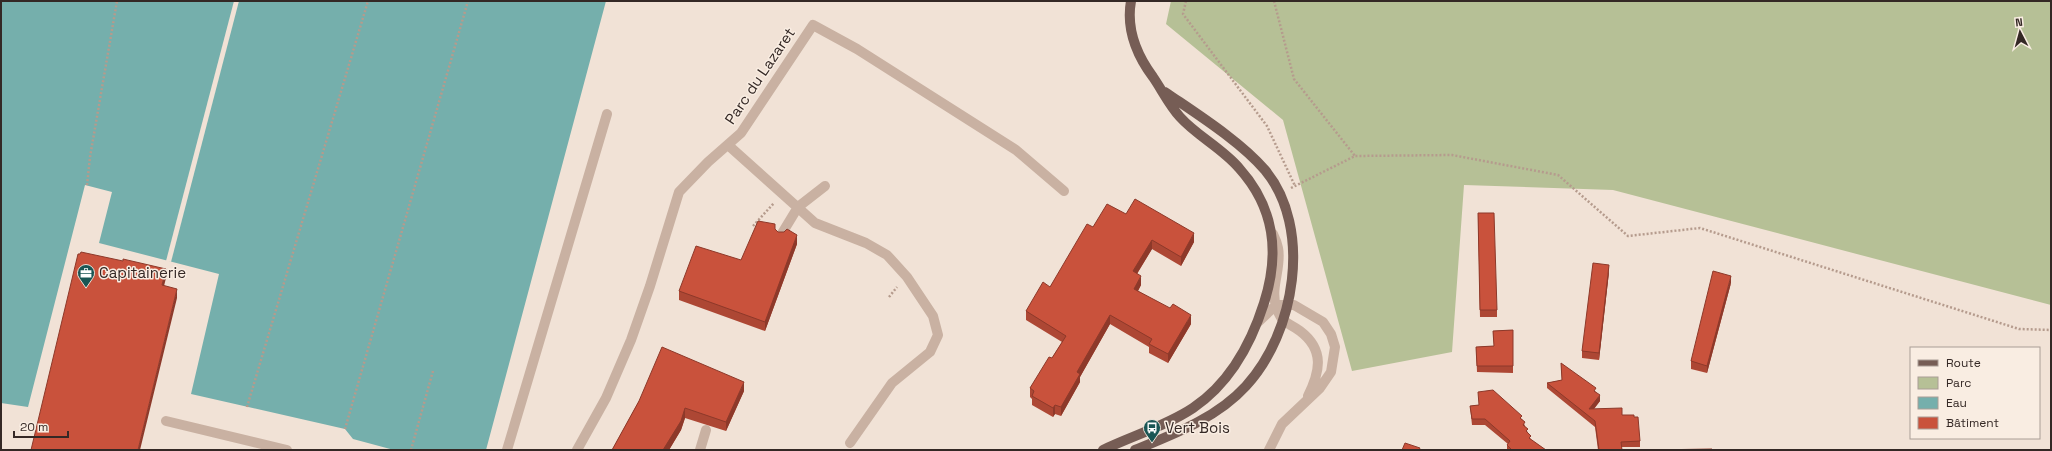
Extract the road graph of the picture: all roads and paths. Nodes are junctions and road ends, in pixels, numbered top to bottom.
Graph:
1 (117, 1) edge
2 (368, 1) edge
3 (468, 1) edge
4 (1130, 1) edge
5 (1186, 1) edge
6 (1274, 1) edge
7 (1161, 88) junction
8 (607, 114) dead end
9 (728, 145) junction
10 (1356, 156) junction
11 (88, 185) dead end
12 (825, 186) dead end
13 (1295, 186) junction
14 (1064, 191) dead end
15 (1280, 194) junction
16 (798, 208) junction
17 (1272, 232) junction
18 (781, 235) edge
19 (1288, 304) junction
20 (1276, 305) junction
21 (1258, 322) junction
22 (1283, 322) junction
23 (2051, 330) edge
24 (433, 371) dead end
25 (1305, 404) junction
26 (247, 407) dead end
27 (166, 421) dead end
28 (345, 429) dead end
29 (706, 430) edge
30 (850, 444) dead end
31 (287, 450) edge
32 (411, 450) edge
33 (507, 450) edge
34 (577, 450) edge
35 (700, 450) edge
36 (1103, 450) edge
37 (1135, 450) edge
38 (1269, 450) edge

1 - 11 path
2 - 26 path
3 - 28 path
4 - 7 main road
5 - 13 path
6 - 10 path
7 - 15 main road
7 - 17 main road
8 - 33 lane
9 - 14 lane, Parc du Lazaret
9 - 16 lane
9 - 34 lane, Parc du Lazaret
10 - 13 path
10 - 23 path
12 - 16 lane
13 - 15 path
15 - 19 main road
16 - 18 lane
16 - 30 lane
17 - 20 lane
17 - 21 main road
19 - 20 lane
19 - 22 main road
19 - 25 lane
20 - 21 lane
20 - 22 lane
21 - 36 main road
22 - 25 lane
22 - 37 main road
24 - 32 path
25 - 38 lane
27 - 31 lane
29 - 35 lane

